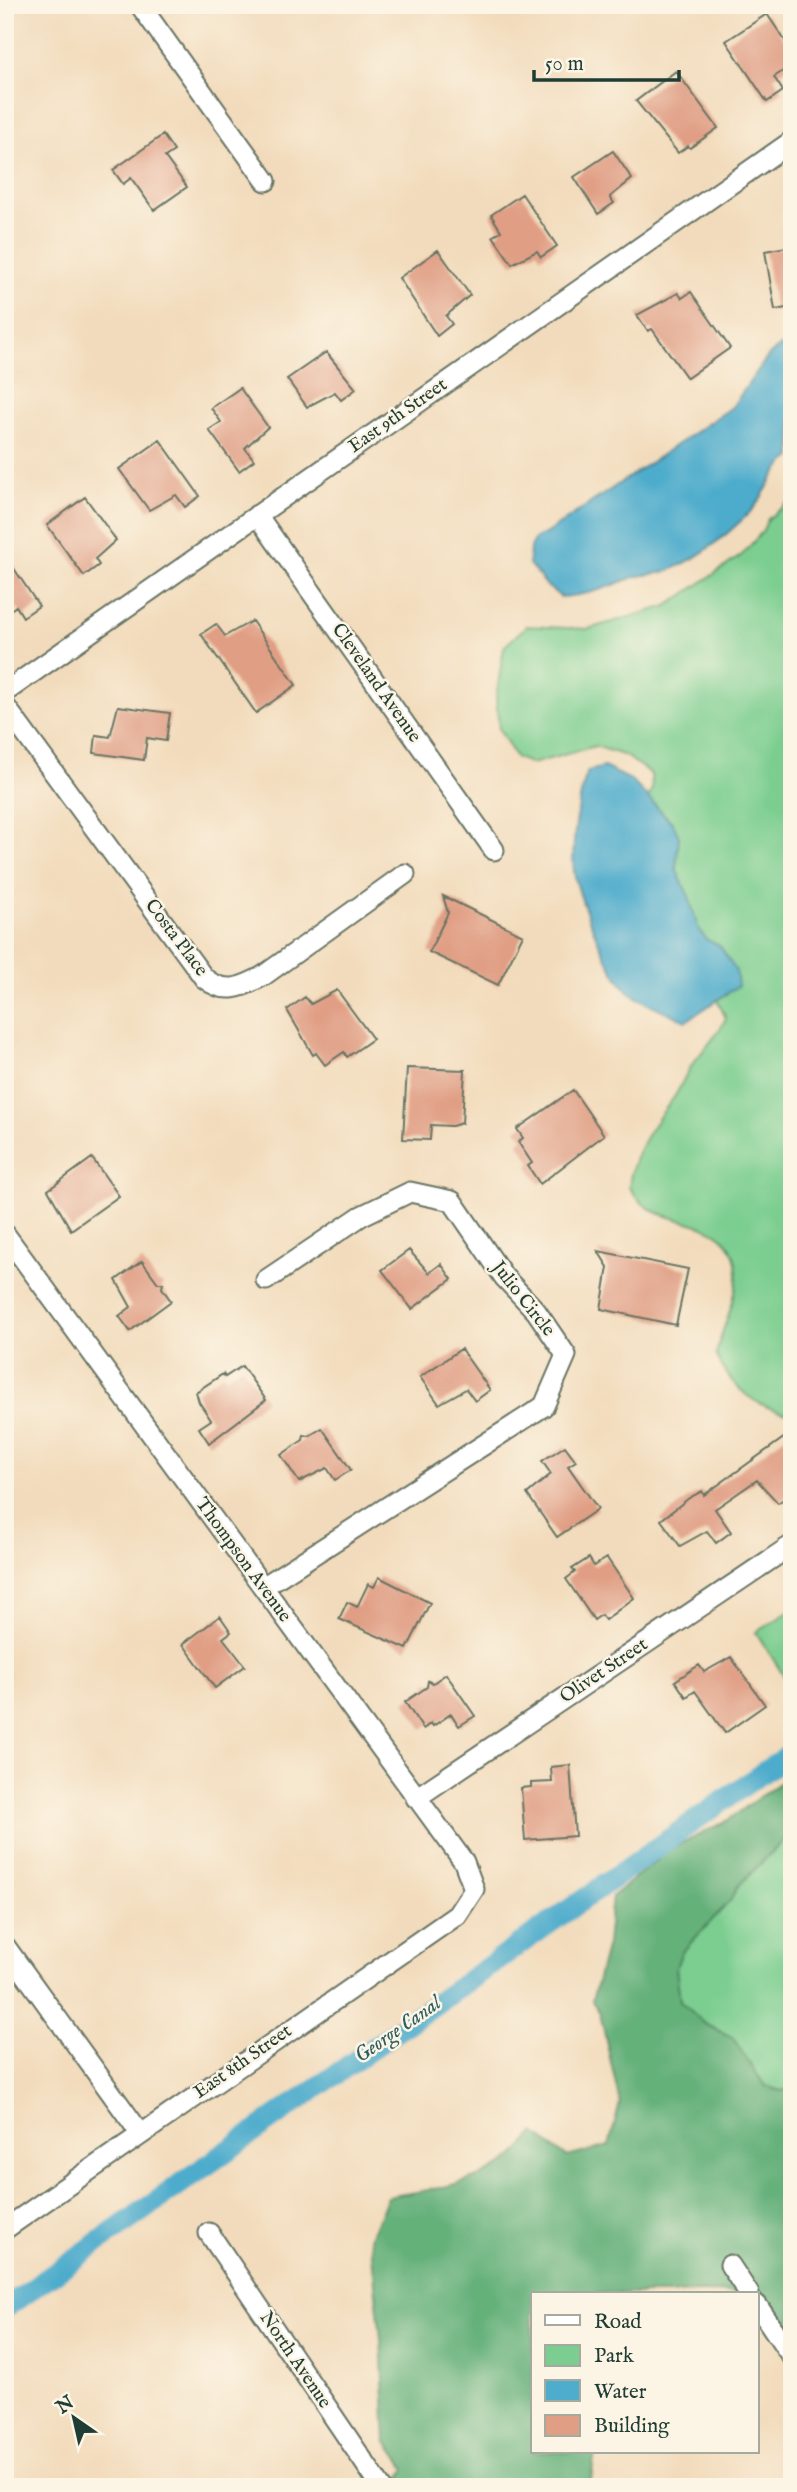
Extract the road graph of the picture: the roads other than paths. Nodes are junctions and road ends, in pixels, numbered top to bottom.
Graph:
1 (140, 5) edge
2 (792, 141) edge
3 (266, 181) dead end
4 (257, 515) junction
5 (5, 692) edge
6 (5, 706) edge
7 (494, 850) dead end
8 (405, 874) dead end
9 (5, 1234) edge
10 (266, 1280) dead end
11 (792, 1545) edge
12 (263, 1587) junction
13 (416, 1798) junction
14 (474, 1889) joint
15 (5, 1946) edge
16 (140, 2133) junction
17 (5, 2229) edge
18 (209, 2233) dead end
19 (730, 2265) dead end
20 (748, 2292) edge
21 (758, 2306) edge
22 (792, 2357) edge
23 (381, 2487) edge

1 - 3 street
2 - 4 street, East 9th Street
4 - 5 street, East 9th Street
4 - 7 street, Cleveland Avenue
6 - 8 street, Costa Place
9 - 12 street, Thompson Avenue
10 - 12 street, Julio Circle
11 - 13 street, Olivet Street
12 - 13 street, Thompson Avenue
13 - 14 street, Thompson Avenue
14 - 16 street, East 8th Street
15 - 16 street
16 - 17 street, East 8th Street
18 - 23 street, North Avenue
19 - 20 street
21 - 22 street

